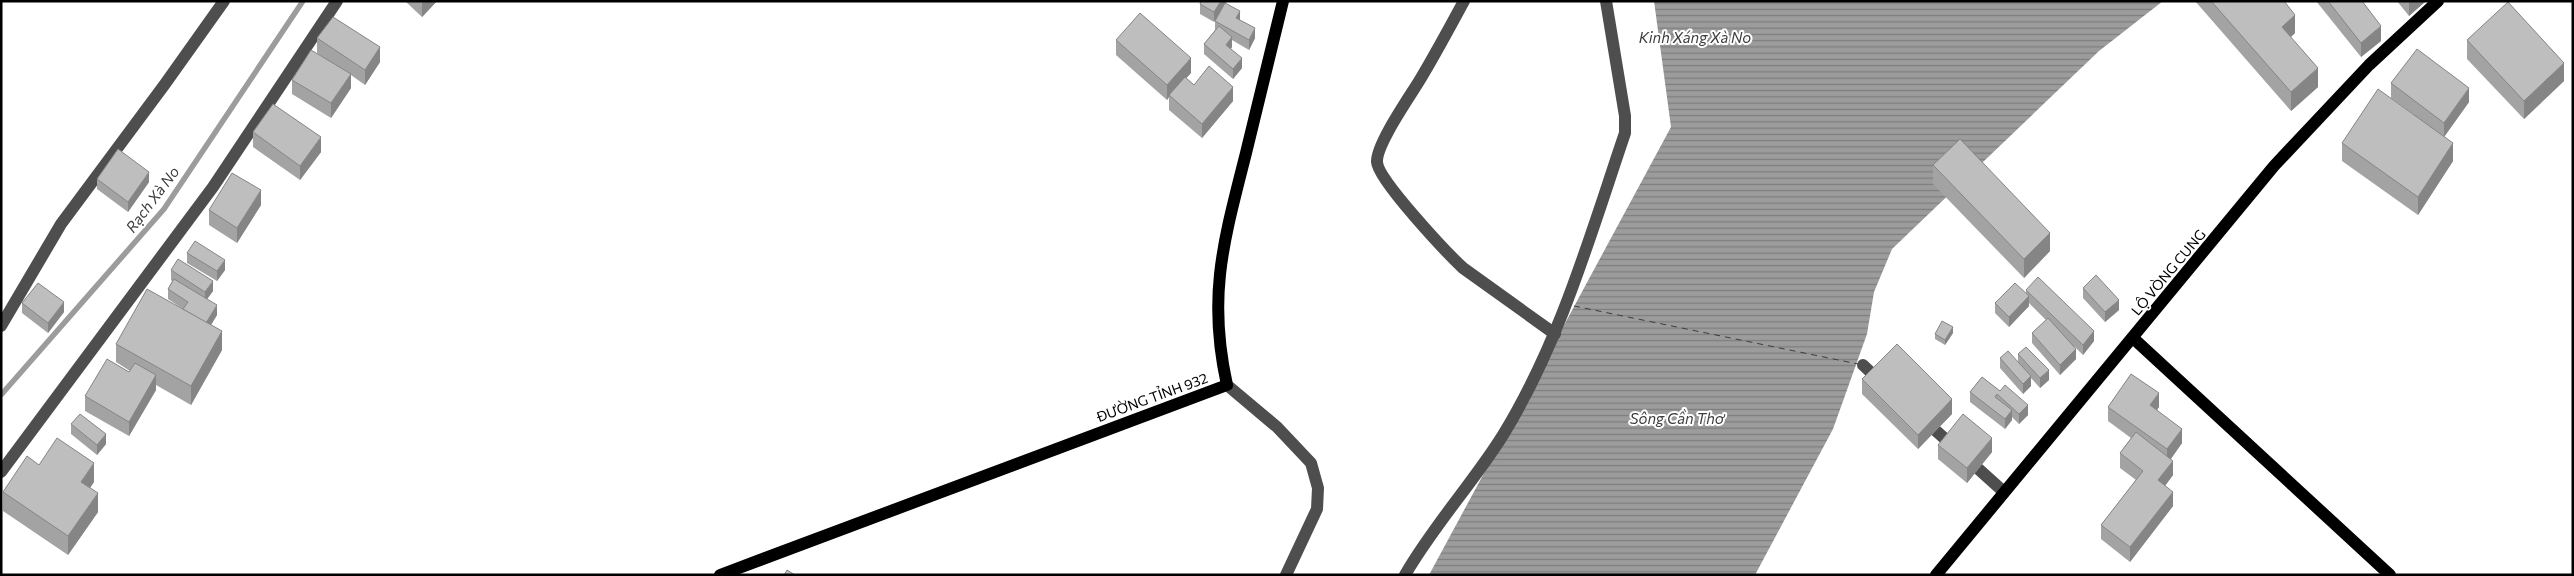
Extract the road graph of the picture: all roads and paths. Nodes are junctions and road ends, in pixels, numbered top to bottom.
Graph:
1 (224, 1) edge
2 (337, 1) edge
3 (1284, 1) edge
4 (1464, 1) edge
5 (1606, 1) edge
6 (2438, 1) edge
7 (1, 326) edge
8 (1555, 334) junction
9 (2133, 338) junction
10 (1863, 365) dead end
11 (1227, 385) junction
12 (1891, 390) edge
13 (1912, 409) edge
14 (1, 472) edge
15 (2004, 492) junction
16 (720, 575) edge
17 (1286, 575) edge
18 (1405, 575) edge
19 (1936, 575) edge
20 (2390, 575) edge

1 - 7 street
2 - 14 street
3 - 11 main road, ĐƯỜNG TỈNH 932
4 - 8 street
5 - 8 street
6 - 9 main road, LỘ VÒNG CUNG
8 - 18 street
9 - 15 main road, LỘ VÒNG CUNG
9 - 20 main road
10 - 12 street
11 - 16 main road, ĐƯỜNG TỈNH 932
11 - 17 street
13 - 15 street
15 - 19 main road, LỘ VÒNG CUNG

